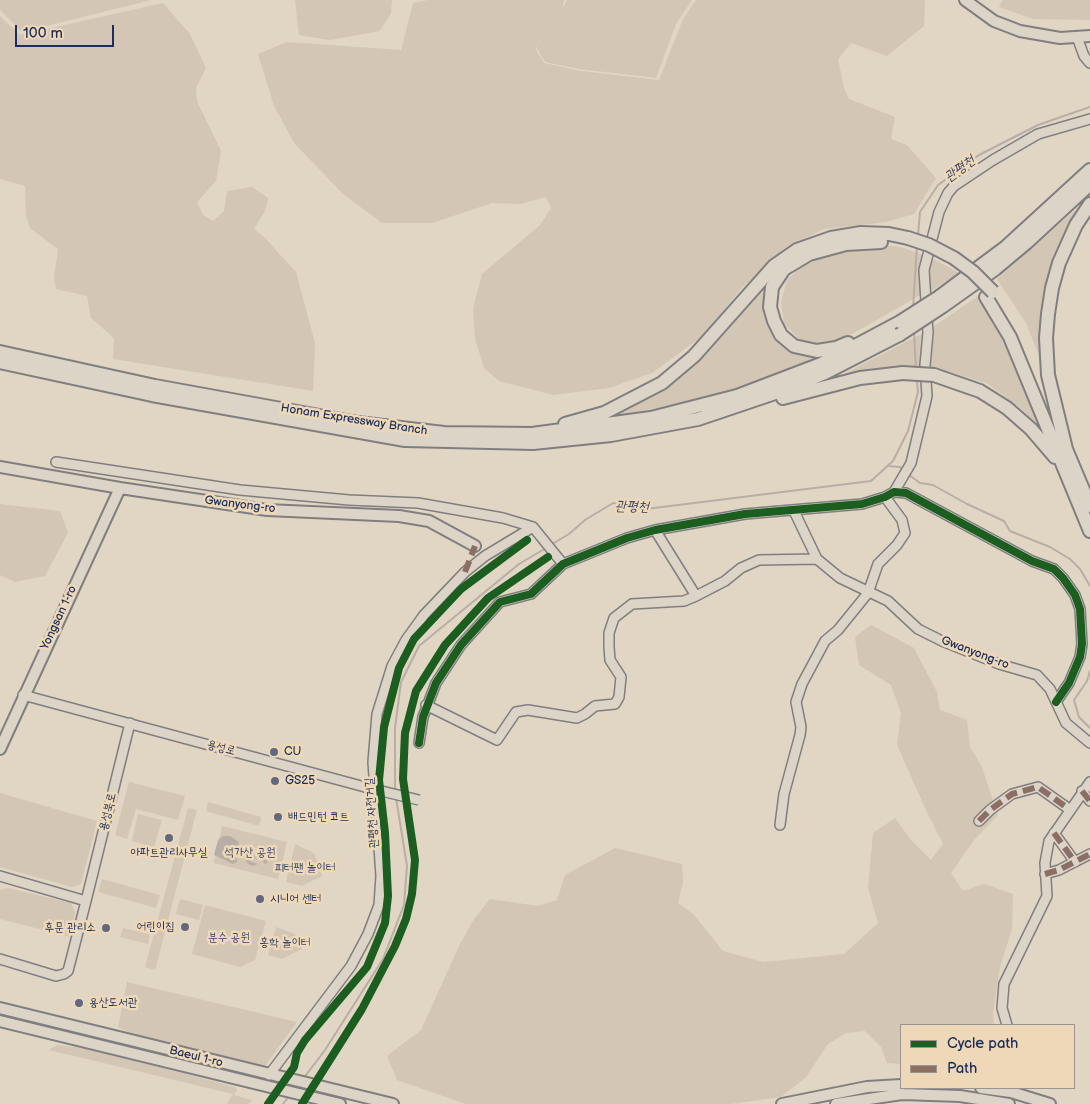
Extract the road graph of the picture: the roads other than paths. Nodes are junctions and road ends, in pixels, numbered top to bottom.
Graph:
1 (965, 0) edge
2 (1090, 36) edge
3 (1077, 37) junction
4 (1090, 63) edge
5 (1090, 119) edge
6 (1090, 170) edge
7 (1090, 184) edge
8 (1090, 204) edge
9 (907, 241) junction
10 (989, 294) junction
11 (939, 298) junction
12 (900, 323) junction
13 (0, 352) edge
14 (0, 362) edge
15 (698, 419) junction
16 (502, 434) junction
17 (1066, 449) junction
18 (56, 462) dead end
19 (0, 468) edge
20 (1069, 480) junction
21 (120, 488) junction
22 (895, 489) junction
23 (885, 497) junction
24 (1090, 506) edge
25 (794, 511) junction
26 (533, 527) junction
27 (655, 530) junction
28 (1090, 531) edge
29 (475, 546) dead end
30 (817, 559) junction
31 (560, 561) junction
32 (868, 593) junction
33 (696, 596) junction
34 (24, 695) junction
35 (1056, 702) junction
36 (426, 705) junction
37 (130, 723) junction
38 (419, 743) dead end
39 (1090, 743) edge
40 (0, 749) edge
41 (1090, 782) edge
42 (1082, 792) junction
43 (419, 800) dead end
44 (1090, 801) edge
45 (1069, 809) junction
46 (979, 821) dead end
47 (780, 824) dead end
48 (1054, 833) junction
49 (1090, 854) edge
50 (1075, 862) junction
51 (1045, 874) junction
52 (0, 876) edge
53 (86, 900) junction
54 (0, 960) edge
55 (0, 1008) edge
56 (0, 1021) edge
57 (1007, 1024) edge
58 (271, 1075) junction
59 (900, 1085) edge
60 (996, 1089) edge
61 (1011, 1090) edge
62 (337, 1091) junction
63 (338, 1104) edge
64 (393, 1104) edge
65 (782, 1104) edge
66 (836, 1104) edge
67 (1008, 1104) edge
68 (1050, 1104) edge

1 - 3 main road
2 - 3 main road
3 - 4 street
5 - 22 street
6 - 11 highway
7 - 11 highway, Honam Expressway Branch
8 - 17 highway
9 - 10 highway, bridge
9 - 12 highway
9 - 16 highway
10 - 17 highway
10 - 20 highway
11 - 12 highway
11 - 12 highway, Honam Expressway Branch, bridge
12 - 15 highway, Honam Expressway Branch
12 - 16 highway, Honam Expressway Branch
13 - 16 highway, Honam Expressway Branch
14 - 15 highway, Honam Expressway Branch
15 - 20 highway, bridge
17 - 24 highway
18 - 26 street
19 - 21 main road, Gwanyong-ro
20 - 28 highway
21 - 29 main road, Gwanyong-ro
21 - 34 main road, Yongsan 1-ro
22 - 23 street
22 - 35 street
23 - 25 street
23 - 32 street
25 - 27 street
25 - 30 street
26 - 31 street
26 - 58 street
27 - 31 street
27 - 33 street
30 - 32 street, Gwanyong-ro
30 - 33 street
31 - 36 street
32 - 35 street, Gwanyong-ro
32 - 47 street
33 - 36 street
34 - 37 street, 용성로
34 - 40 main road, Yongsan 1-ro
35 - 39 street, Gwanyong-ro
36 - 38 street
37 - 43 street, 용성로, bridge
37 - 53 street, 용성북로
41 - 42 street
42 - 44 street
42 - 45 street
45 - 46 street
45 - 48 street
48 - 50 street
48 - 51 street
49 - 50 street
50 - 51 street
51 - 57 street
52 - 53 street
53 - 54 street, 용성북로
55 - 58 main road, Baeul 1-ro
56 - 63 main road, Baeul 1-ro
58 - 62 main road, Baeul 1-ro
59 - 65 main road
60 - 61 main road
61 - 68 main road
62 - 63 street
62 - 64 main road, Baeul 1-ro
66 - 67 main road

